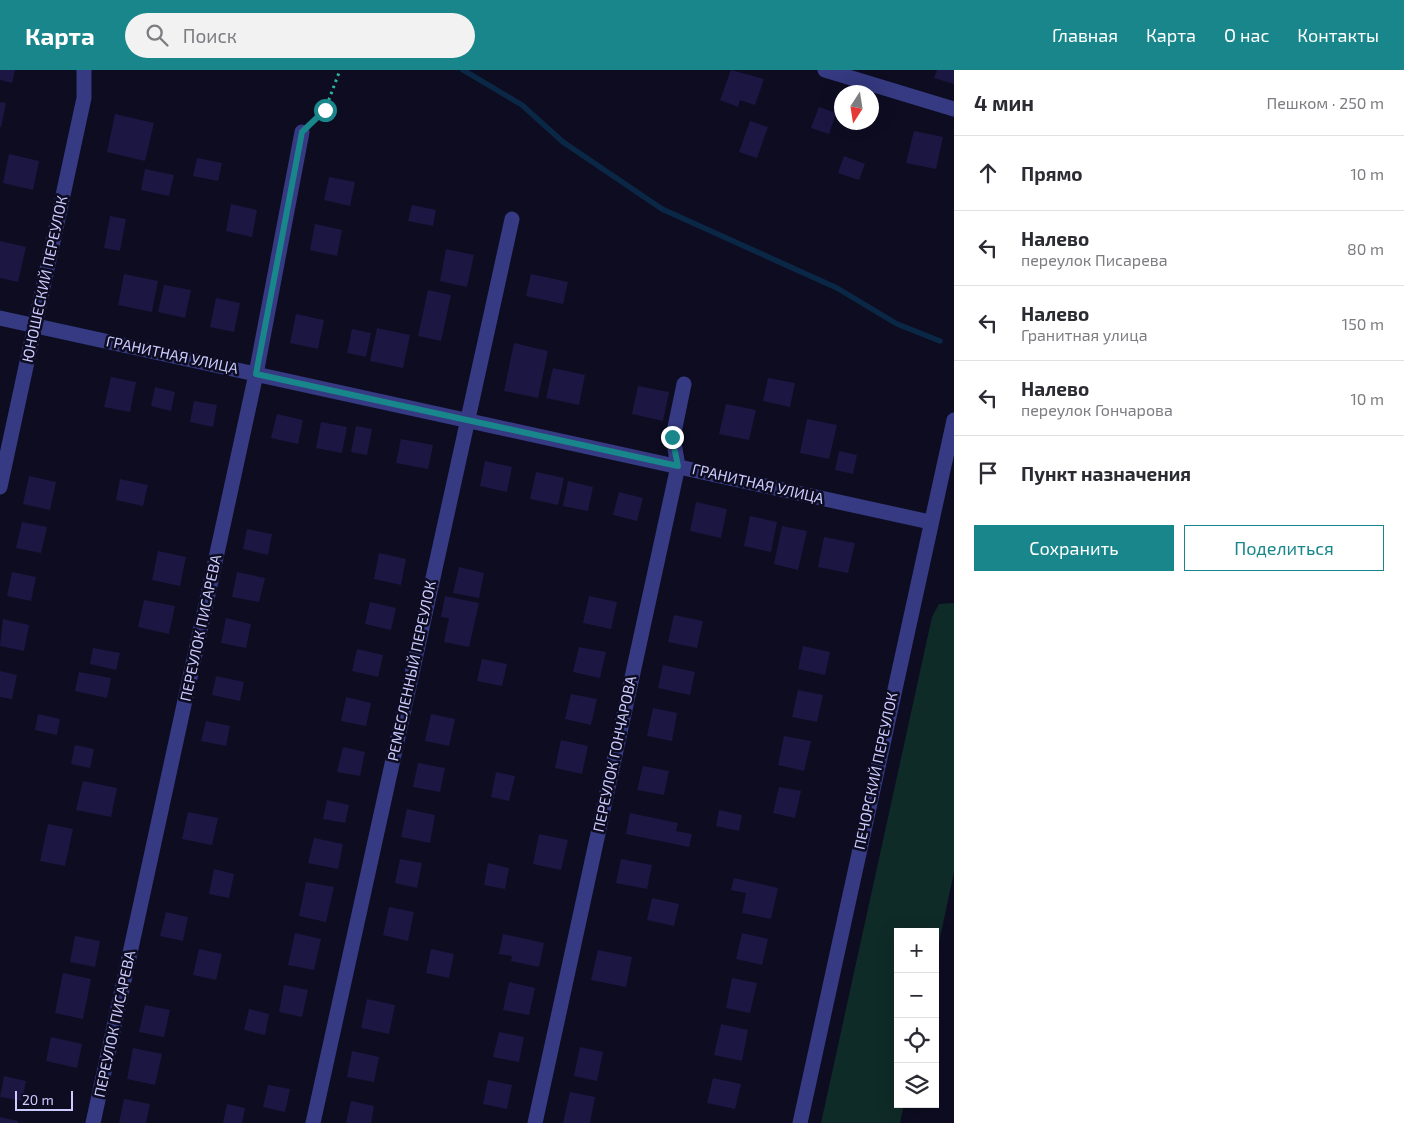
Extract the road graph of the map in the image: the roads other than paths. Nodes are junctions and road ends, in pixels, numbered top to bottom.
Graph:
1 (84, 70) edge
2 (825, 70) edge
3 (954, 110) edge
4 (302, 132) road end
5 (512, 219) dead end
6 (0, 318) edge
7 (35, 325) junction
8 (256, 374) junction
9 (684, 384) dead end
10 (468, 420) junction
11 (954, 420) edge
12 (678, 466) junction
13 (0, 487) edge
14 (930, 522) junction
15 (93, 1123) edge
16 (313, 1123) edge
17 (535, 1123) edge
18 (800, 1123) edge

1 - 7 street, ЮНОШЕСКИЙ ПЕРЕУЛОК
2 - 3 street
4 - 8 street, ПЕРЕУЛОК ПИСАРЕВА
5 - 10 street, РЕМЕСЛЕННЫЙ ПЕРЕУЛОК
6 - 7 street, ГРАНИТНАЯ УЛИЦА
7 - 8 street, ГРАНИТНАЯ УЛИЦА
7 - 13 street, ЮНОШЕСКИЙ ПЕРЕУЛОК
8 - 10 street, ГРАНИТНАЯ УЛИЦА
8 - 15 street, ПЕРЕУЛОК ПИСАРЕВА
9 - 12 street, ПЕРЕУЛОК ГОНЧАРОВА
10 - 12 street, ГРАНИТНАЯ УЛИЦА
10 - 16 street, РЕМЕСЛЕННЫЙ ПЕРЕУЛОК
11 - 14 street, ПЕЧОРСКИЙ ПЕРЕУЛОК
12 - 14 street, ГРАНИТНАЯ УЛИЦА
12 - 17 street, ПЕРЕУЛОК ГОНЧАРОВА
14 - 18 street, ПЕЧОРСКИЙ ПЕРЕУЛОК

